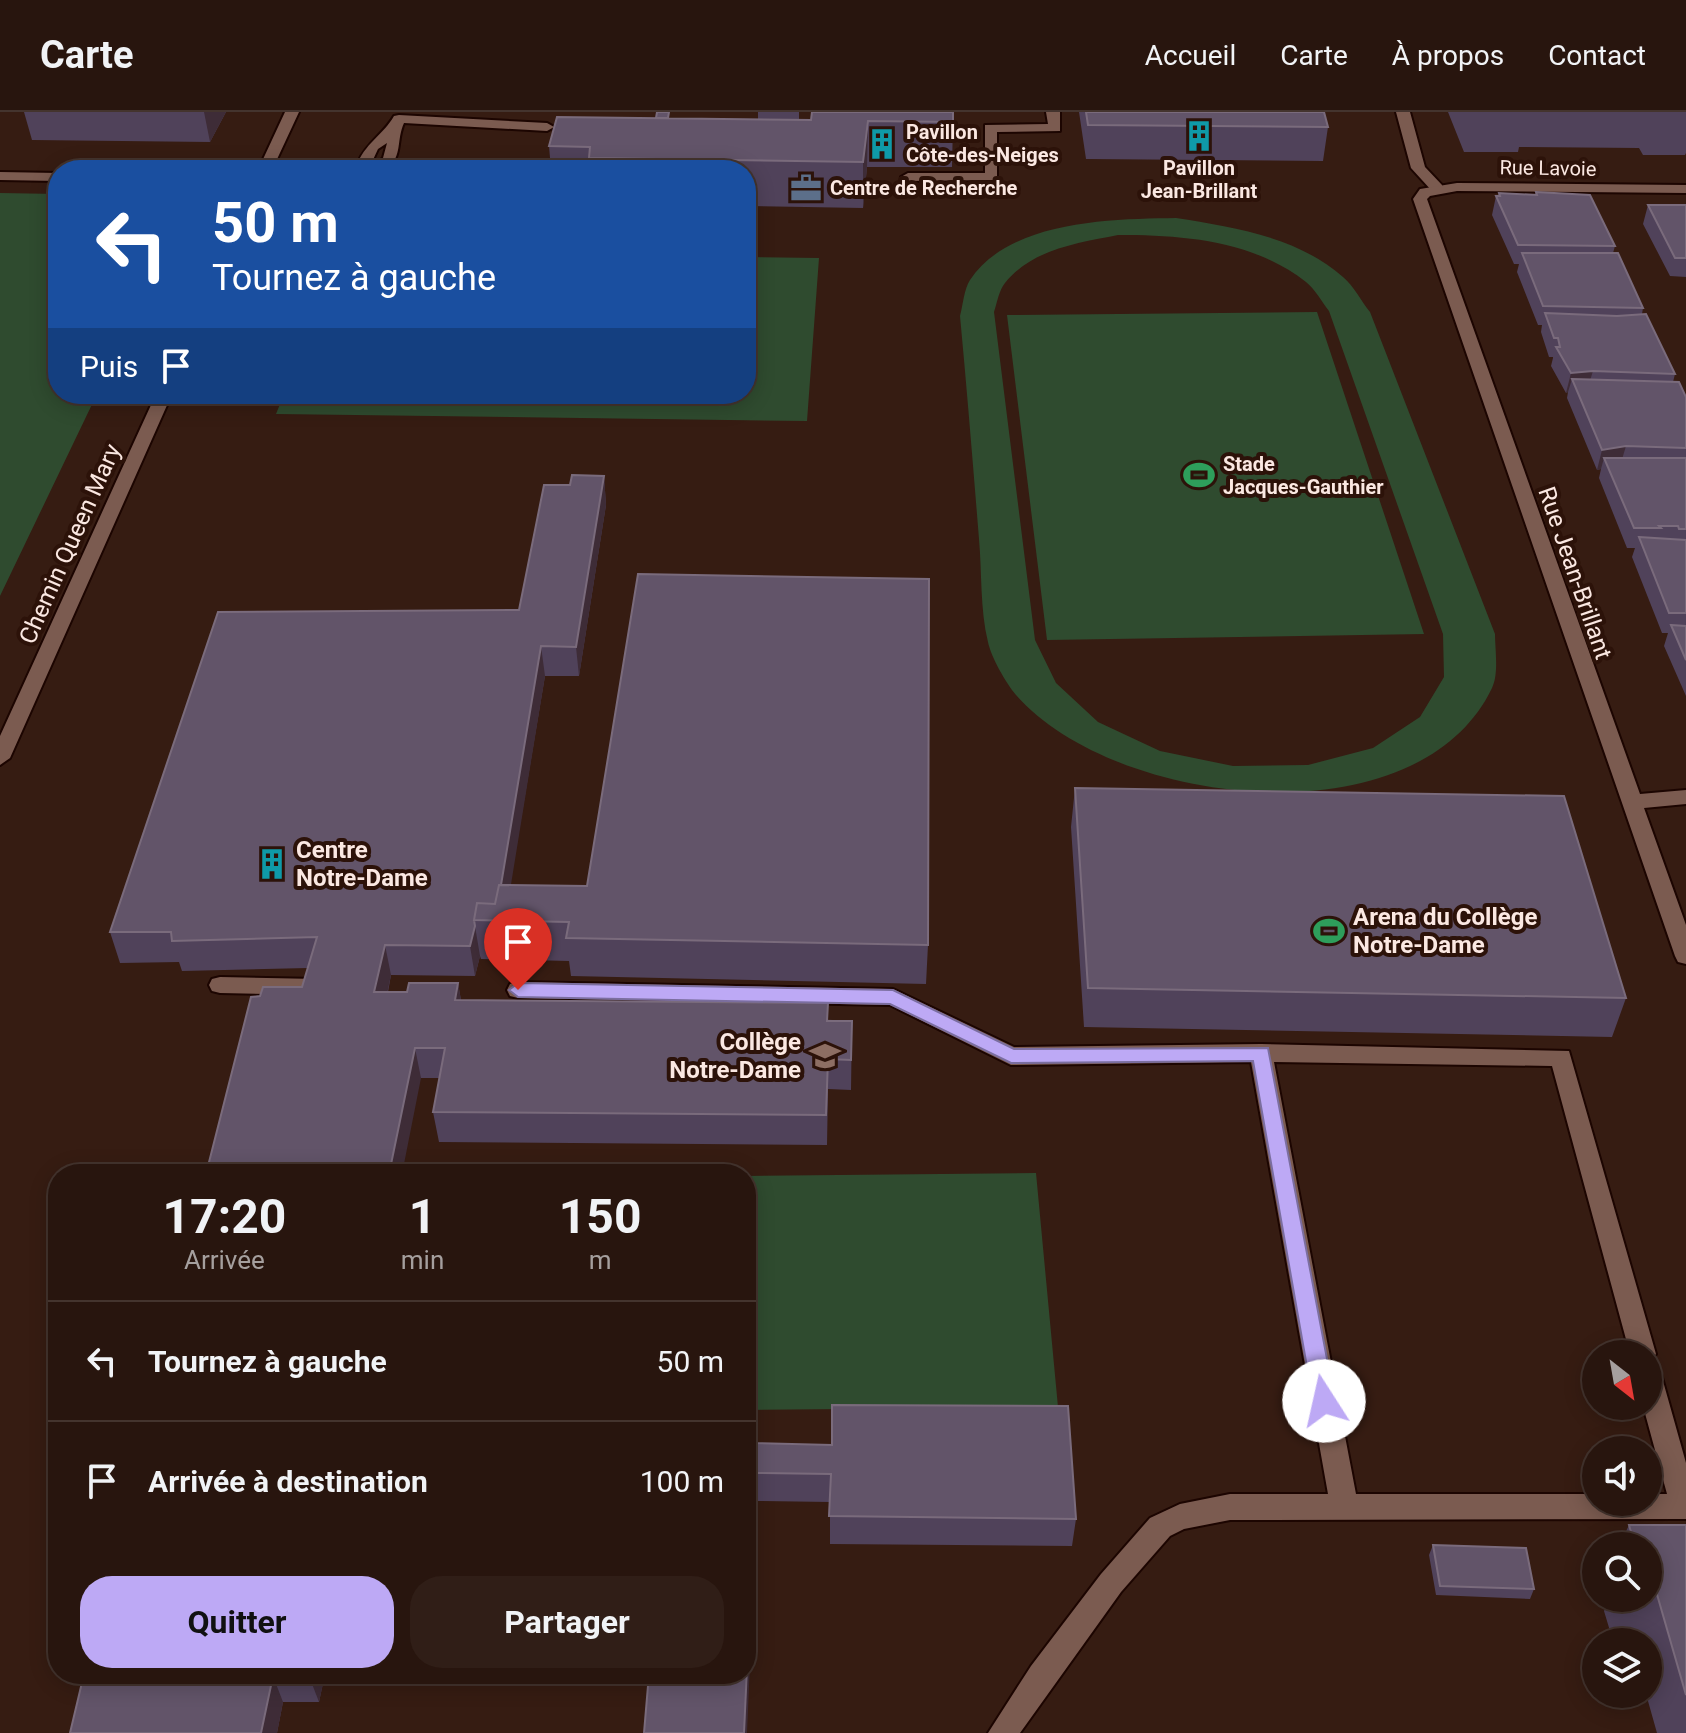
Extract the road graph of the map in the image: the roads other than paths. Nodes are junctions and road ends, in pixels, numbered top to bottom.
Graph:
1 (292, 112) edge
2 (1053, 112) edge
3 (1403, 112) edge
4 (547, 127) dead end
5 (393, 132) junction
6 (270, 160) edge
7 (366, 160) edge
8 (390, 160) edge
9 (0, 176) edge
10 (48, 177) edge
11 (908, 177) edge
12 (1437, 188) junction
13 (1686, 189) edge
14 (159, 404) edge
15 (0, 758) edge
16 (1686, 797) edge
17 (1632, 802) junction
18 (1686, 956) edge
19 (220, 985) dead end
20 (318, 987) edge
21 (518, 990) dead end
22 (1261, 1053) junction
23 (1639, 1340) edge
24 (1661, 1420) edge
25 (1685, 1506) edge
26 (1344, 1507) junction
27 (1003, 1733) edge

1 - 6 street
2 - 11 street
3 - 12 street
4 - 5 street
5 - 7 street
5 - 8 street
9 - 10 street
12 - 13 street, Rue Lavoie
12 - 17 street, Rue Jean-Brillant
14 - 15 street, Chemin Queen Mary
16 - 17 street
17 - 18 street, Rue Jean-Brillant
19 - 20 street
21 - 22 street
22 - 23 street
22 - 26 street
24 - 25 street
25 - 26 street
26 - 27 street

